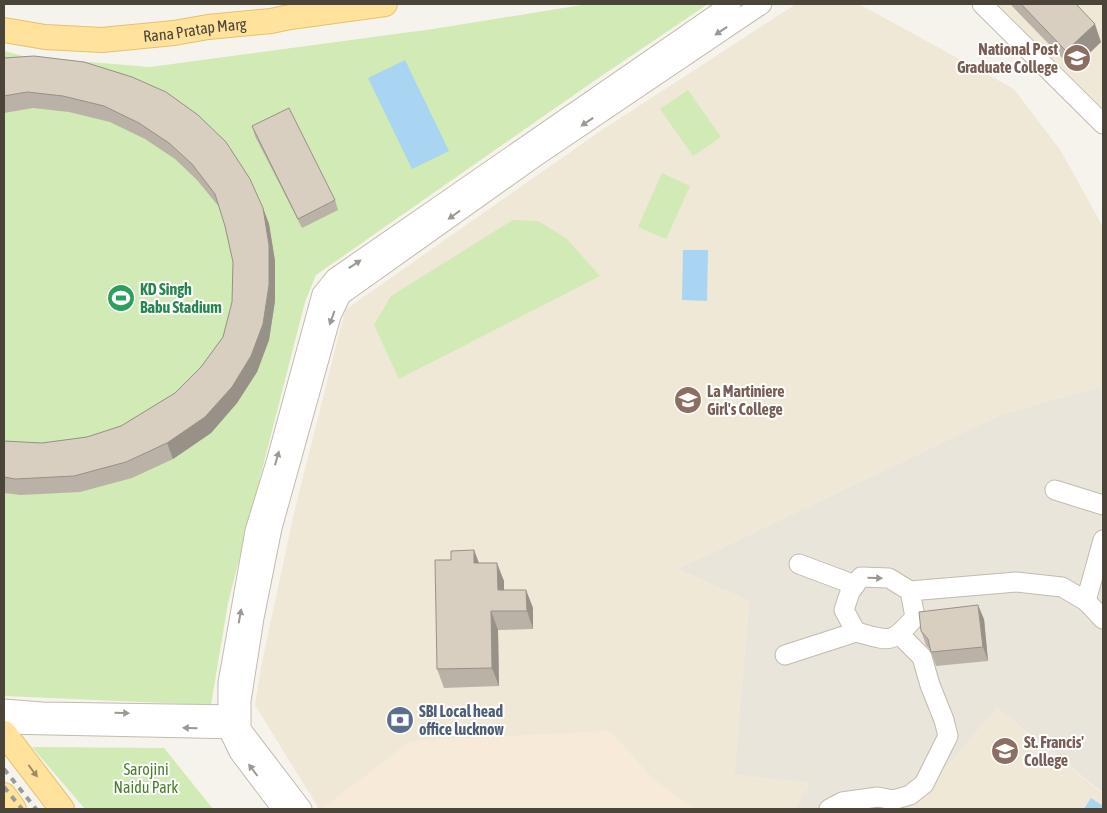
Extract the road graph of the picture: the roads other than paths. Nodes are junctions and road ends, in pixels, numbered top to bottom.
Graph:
1 (386, 4) edge
2 (731, 4) edge
3 (762, 4) edge
4 (982, 4) edge
5 (4, 30) edge
6 (1103, 124) edge
7 (1055, 490) dead end
8 (1103, 505) edge
9 (1103, 540) edge
10 (799, 564) dead end
11 (855, 585) junction
12 (910, 591) junction
13 (1086, 601) junction
14 (1103, 619) edge
15 (856, 632) junction
16 (900, 635) junction
17 (785, 655) dead end
18 (4, 709) edge
19 (234, 722) junction
20 (4, 724) edge
21 (4, 733) edge
22 (4, 795) edge
23 (856, 804) edge
24 (14, 809) edge
25 (62, 809) edge
26 (282, 809) edge
27 (302, 809) edge
28 (829, 809) edge

1 - 5 main road, Rana Pratap Marg
19 -> 2 street
3 -> 19 street
4 - 6 street
7 - 8 street
9 - 13 street
10 - 11 street
11 -> 12 street
11 - 15 street
12 - 13 street
12 - 16 street
13 - 14 street
15 - 16 street
15 - 17 street
16 - 23 street
18 -> 19 street
19 -> 20 street
26 -> 19 street
19 - 27 street
21 -> 25 main road
22 - 24 main road
23 - 28 street

